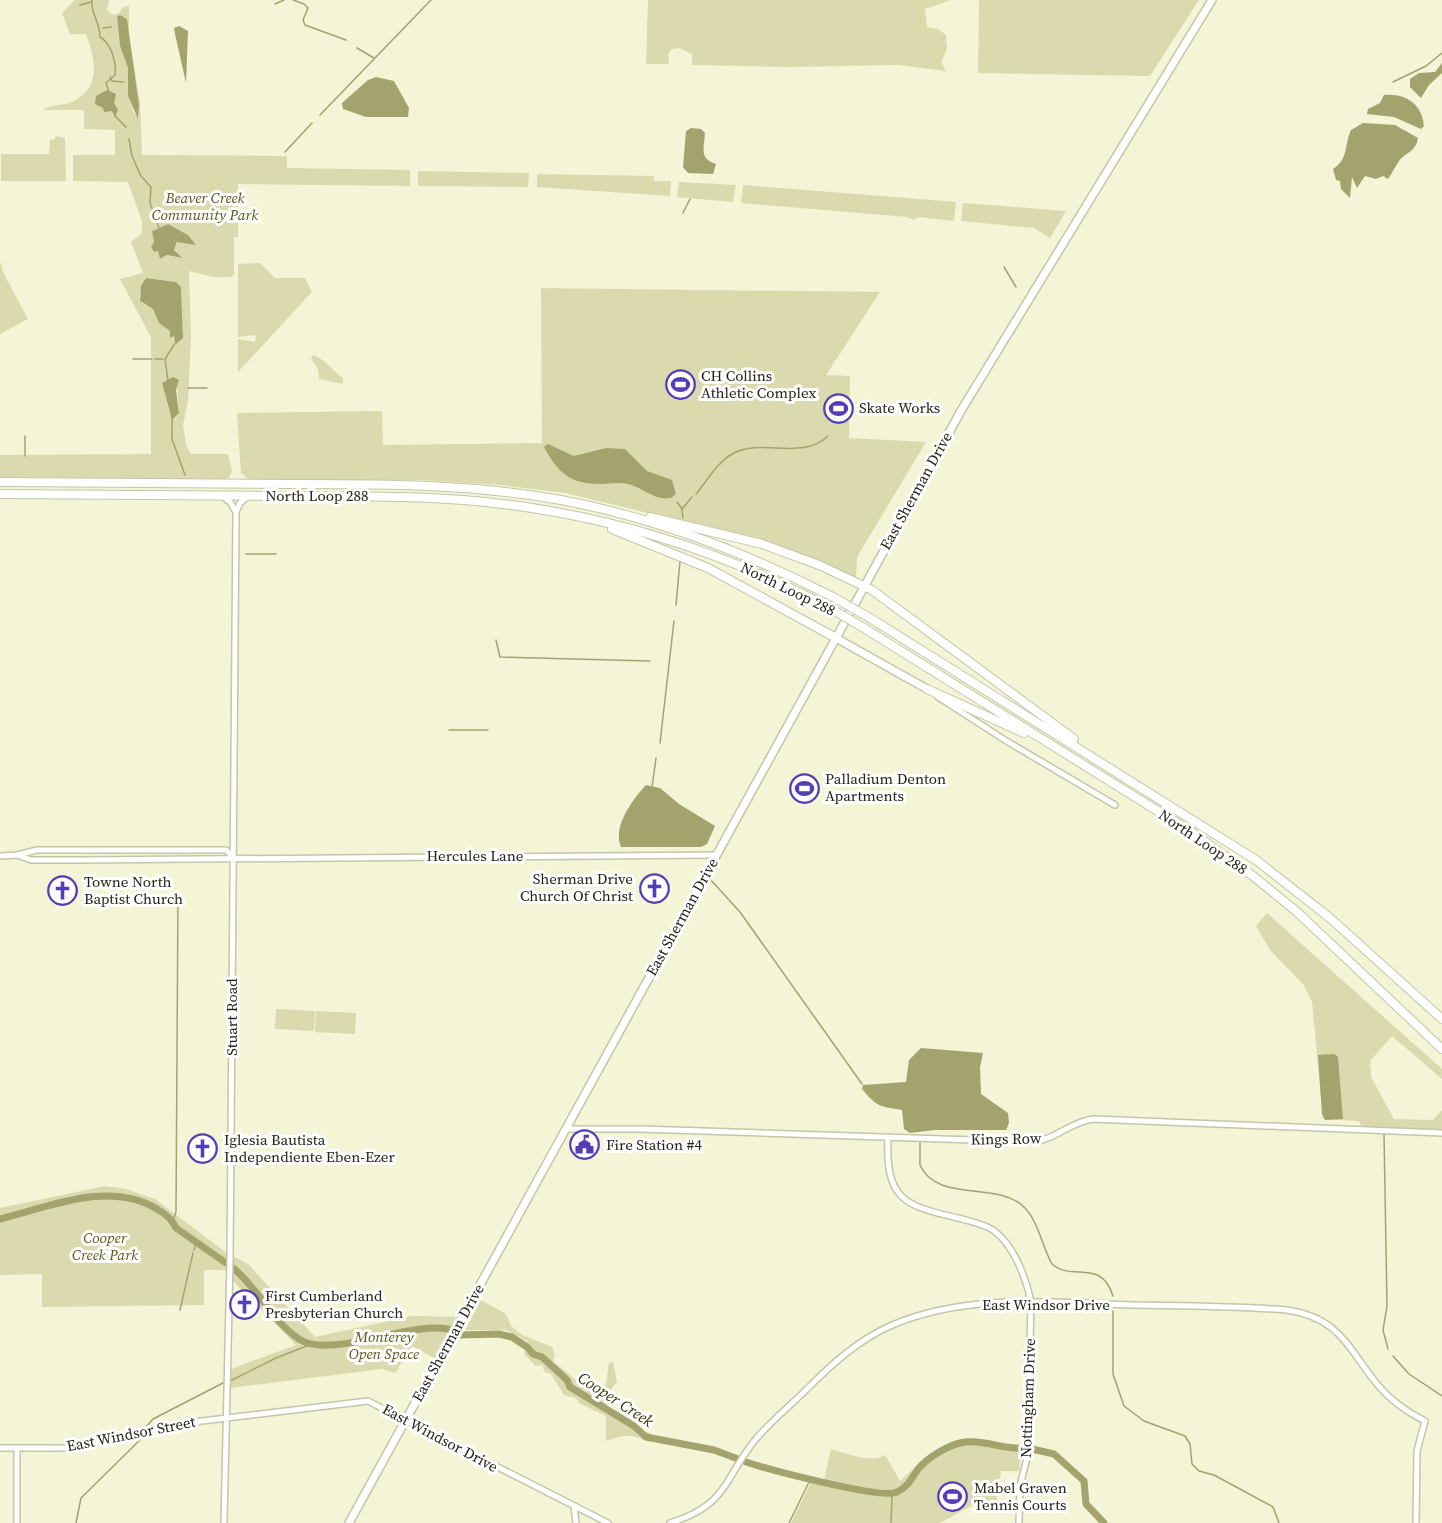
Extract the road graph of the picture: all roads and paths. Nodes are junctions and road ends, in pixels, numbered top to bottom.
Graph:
1 (1212, 0) edge
2 (0, 482) edge
3 (220, 495) junction
4 (251, 495) junction
5 (0, 496) edge
6 (600, 509) junction
7 (236, 512) junction
8 (559, 512) junction
9 (864, 586) junction
10 (836, 638) junction
11 (927, 688) junction
12 (1087, 753) junction
13 (1070, 756) junction
14 (1115, 806) dead end
15 (17, 855) junction
16 (716, 855) junction
17 (0, 856) edge
18 (233, 858) junction
19 (1442, 1019) edge
20 (1442, 1049) edge
21 (566, 1129) junction
22 (1442, 1133) edge
23 (888, 1137) junction
24 (1031, 1302) junction
25 (226, 1416) junction
26 (406, 1419) junction
27 (0, 1448) edge
28 (17, 1448) junction
29 (574, 1506) junction
30 (17, 1523) edge
31 (224, 1523) edge
32 (349, 1523) edge
33 (576, 1523) edge
34 (608, 1523) edge
35 (670, 1523) edge
36 (1019, 1523) edge
37 (1416, 1523) edge

1 - 9 main road, East Sherman Drive
2 - 6 highway, North Loop 288
3 - 4 highway, North Loop 288
3 - 5 highway, North Loop 288
3 - 7 street
4 - 7 street
4 - 8 highway, North Loop 288
6 - 9 highway
6 - 12 highway, North Loop 288, bridge
7 - 18 street, Stuart Road
8 - 10 highway
8 - 13 highway, North Loop 288, bridge
9 - 10 main road, East Sherman Drive
9 - 12 highway
10 - 11 main road, North Loop 288
10 - 16 main road, East Sherman Drive
11 - 13 highway
11 - 14 street, North Loop 288
12 - 19 highway, North Loop 288
13 - 20 highway, North Loop 288
15 - 17 street, Hercules Lane
15 - 18 street, Hercules Lane
15 - 18 street, Hercules Lane
16 - 18 street, Hercules Lane
16 - 21 main road, East Sherman Drive
18 - 25 street, Stuart Road
21 - 23 street, Kings Row
21 - 26 main road, East Sherman Drive
22 - 23 street, Kings Row
23 - 24 street, Nottingham Drive
24 - 35 street, East Windsor Drive
24 - 36 street, Nottingham Drive
24 - 37 street, East Windsor Drive
25 - 26 street, East Windsor Drive
25 - 28 street, East Windsor Street
25 - 31 street, Stuart Road
26 - 29 street, East Windsor Drive
26 - 32 main road, East Sherman Drive
27 - 28 street, East Windsor Street
28 - 30 street
29 - 33 street
29 - 34 street, East Windsor Drive

